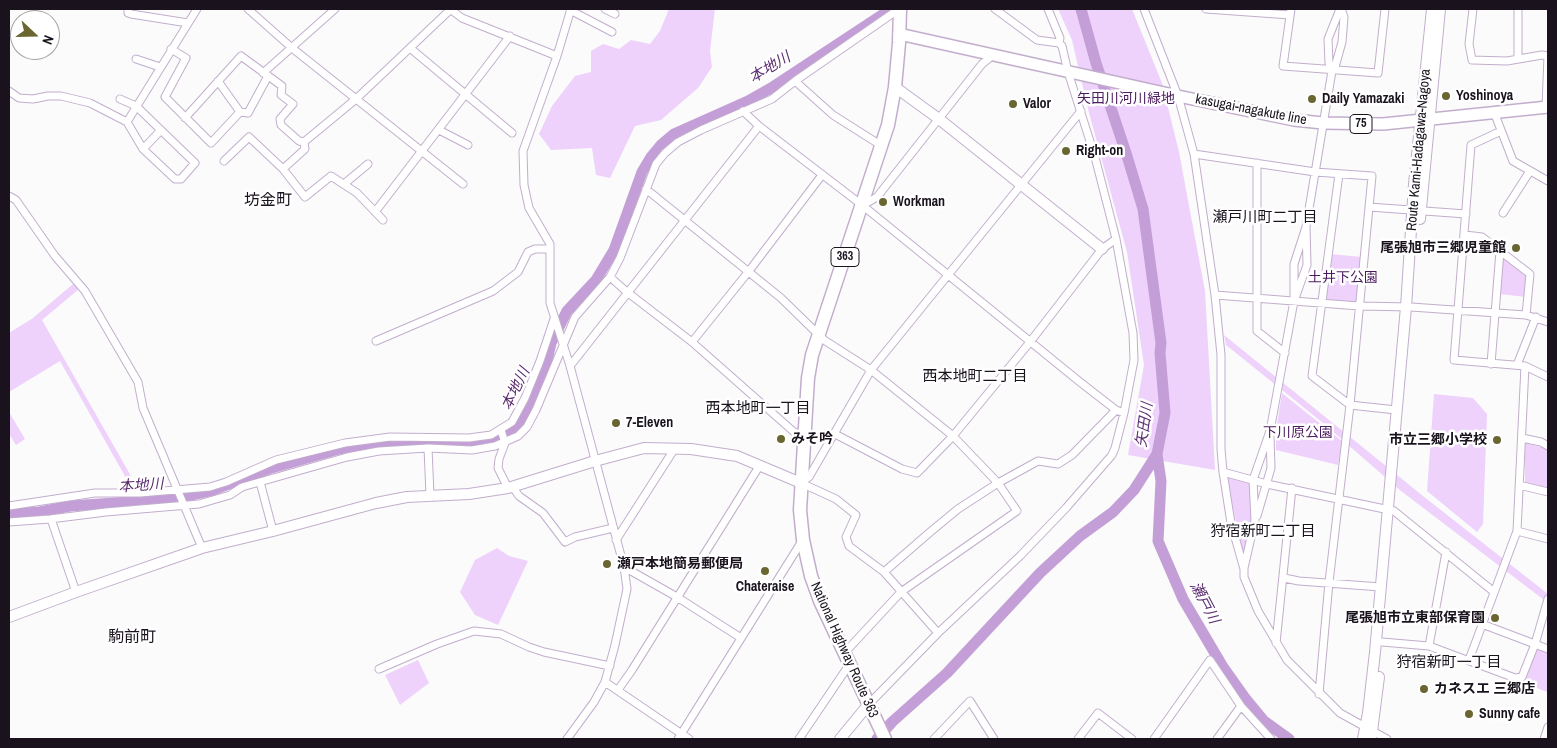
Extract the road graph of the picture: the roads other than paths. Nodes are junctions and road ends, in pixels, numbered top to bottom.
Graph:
1 (128, 9) edge
2 (197, 9) edge
3 (248, 9) edge
4 (335, 9) edge
5 (450, 9) edge
6 (570, 9) edge
7 (605, 9) edge
8 (899, 9) edge
9 (995, 9) edge
10 (1048, 9) edge
11 (1144, 9) edge
12 (1206, 9) edge
13 (1340, 9) edge
14 (1385, 9) edge
15 (1432, 9) edge
16 (1440, 9) edge
17 (1473, 9) edge
18 (1518, 9) edge
19 (1227, 10) edge
20 (1290, 12) edge
21 (615, 14) dead end
22 (188, 23) junction
23 (612, 32) dead end
24 (899, 34) junction
25 (510, 36) junction
26 (1059, 43) junction
27 (292, 48) junction
28 (410, 48) junction
29 (171, 49) junction
30 (992, 55) junction
31 (557, 56) junction
32 (1548, 56) edge
33 (1518, 58) junction
34 (136, 59) dead end
35 (160, 67) junction
36 (1332, 71) junction
37 (1071, 73) junction
38 (266, 74) junction
39 (795, 81) junction
40 (218, 82) junction
41 (895, 87) junction
42 (9, 91) edge
43 (465, 95) junction
44 (1176, 96) junction
45 (120, 99) dead end
46 (356, 99) junction
47 (136, 106) junction
48 (1547, 107) edge
49 (743, 111) junction
50 (1081, 111) junction
51 (240, 112) junction
52 (1494, 112) junction
53 (184, 118) junction
54 (938, 119) junction
55 (1425, 119) junction
56 (127, 122) junction
57 (1323, 123) junction
58 (759, 126) junction
59 (161, 130) junction
60 (439, 130) junction
61 (1501, 131) junction
62 (512, 133) dead end
63 (304, 142) junction
64 (468, 145) dead end
65 (882, 146) junction
66 (143, 149) junction
67 (422, 153) junction
68 (1194, 154) junction
69 (224, 161) dead end
70 (1257, 163) junction
71 (368, 164) dead end
72 (284, 169) junction
73 (1530, 171) junction
74 (1315, 172) junction
75 (822, 174) junction
76 (1339, 174) junction
77 (1548, 180) edge
78 (344, 184) junction
79 (463, 184) dead end
80 (1021, 185) junction
81 (646, 189) junction
82 (9, 196) edge
83 (862, 205) junction
84 (1369, 207) junction
85 (1417, 209) junction
86 (376, 212) junction
87 (1503, 213) dead end
88 (1466, 214) junction
89 (684, 219) junction
90 (383, 220) dead end
91 (1306, 227) junction
92 (1465, 235) junction
93 (1116, 239) junction
94 (550, 248) junction
95 (1102, 249) junction
96 (1500, 251) junction
97 (749, 271) junction
98 (949, 275) junction
99 (610, 276) junction
100 (627, 292) junction
101 (1215, 295) junction
102 (1257, 299) junction
103 (1294, 301) junction
104 (1321, 303) junction
105 (1359, 306) junction
106 (1409, 307) junction
107 (1457, 311) junction
108 (1548, 312) edge
109 (1494, 314) junction
110 (1526, 315) junction
111 (554, 319) junction
112 (1542, 319) edge
113 (819, 336) junction
114 (376, 341) dead end
115 (692, 342) junction
116 (1030, 342) junction
117 (563, 346) junction
118 (1285, 353) junction
119 (1491, 364) junction
120 (570, 366) junction
121 (1521, 366) junction
122 (871, 370) junction
123 (1548, 377) edge
124 (1350, 405) junction
125 (1116, 410) junction
126 (1396, 410) junction
127 (1124, 413) junction
128 (501, 430) junction
129 (1270, 431) junction
130 (835, 434) junction
131 (804, 435) junction
132 (953, 436) junction
133 (1522, 438) junction
134 (505, 443) junction
135 (1548, 446) edge
136 (428, 448) junction
137 (675, 448) junction
138 (595, 461) junction
139 (760, 464) junction
140 (1223, 472) junction
141 (1253, 480) junction
142 (260, 482) junction
143 (801, 483) junction
144 (998, 483) junction
145 (1267, 484) junction
146 (1519, 485) junction
147 (510, 487) junction
148 (1292, 488) junction
149 (177, 489) junction
150 (1548, 492) edge
151 (430, 495) junction
152 (1338, 498) junction
153 (185, 505) junction
154 (9, 506) edge
155 (1391, 510) junction
156 (51, 519) junction
157 (1255, 520) junction
158 (9, 522) edge
159 (613, 528) junction
160 (273, 531) junction
161 (1517, 531) junction
162 (1548, 539) edge
163 (616, 540) junction
164 (803, 540) junction
165 (202, 548) junction
166 (1446, 552) junction
167 (624, 567) junction
168 (1244, 569) junction
169 (884, 572) junction
170 (1284, 578) junction
171 (1329, 582) junction
172 (1381, 587) junction
173 (76, 592) junction
174 (901, 592) junction
175 (1494, 592) junction
176 (677, 597) junction
177 (1548, 599) edge
178 (9, 617) edge
179 (1482, 624) junction
180 (938, 633) junction
181 (741, 638) junction
182 (1382, 642) junction
183 (1276, 643) junction
184 (1535, 644) junction
185 (1429, 646) junction
186 (1548, 649) edge
187 (844, 652) junction
188 (1469, 660) junction
189 (849, 665) junction
190 (610, 666) junction
191 (379, 669) dead end
192 (605, 682) junction
193 (618, 690) junction
194 (1320, 694) junction
195 (1241, 706) junction
196 (869, 707) junction
197 (1548, 727) edge
198 (1368, 735) edge
199 (680, 737) edge
200 (567, 739) edge
201 (689, 739) edge
202 (799, 739) edge
203 (840, 739) edge
204 (885, 739) edge
205 (934, 739) edge
206 (994, 739) edge
207 (1078, 739) edge
208 (1132, 739) edge
209 (1154, 739) edge
210 (1217, 739) edge
211 (1271, 739) edge
212 (1387, 739) edge
213 (1544, 739) edge

1 - 22 street
2 - 22 street
3 - 27 street
4 - 27 street
5 - 25 street
5 - 28 street
6 - 23 street
6 - 31 street
7 - 21 street
8 - 24 highway, 363
8 - 39 street
9 - 26 street
10 - 26 street
11 - 44 street
12 - 19 street
13 - 36 street
13 - 36 street
14 - 36 street
15 - 55 main road, Route Kami-Hadagawa-Nagoya
16 - 55 main road, Route Kami-Hadagawa-Nagoya
17 - 33 street
18 - 33 street
19 - 20 street
20 - 36 street
22 - 29 street
24 - 30 main road, kasugai-nagakute line / 75
24 - 41 highway, National Highway Route 363 / 363
25 - 31 street
25 - 43 street
26 - 37 street
27 - 38 street
27 - 46 street
28 - 43 street
28 - 46 street
29 - 35 street
29 - 53 street
30 - 37 main road, kasugai-nagakute line / 75
30 - 54 street
31 - 94 street
32 - 33 street
32 - 48 street
34 - 35 street
35 - 47 street
36 - 57 street
37 - 44 main road, kasugai-nagakute line / 75
37 - 50 street
38 - 40 street
38 - 51 street
38 - 63 street
39 - 49 street
39 - 65 street
40 - 51 street
40 - 53 street
41 - 54 main road
41 - 65 highway, National Highway Route 363 / 363
42 - 56 street
43 - 60 street
43 - 62 street
44 - 57 main road, kasugai-nagakute line / 75
44 - 68 street
45 - 47 street
46 - 63 street
46 - 67 street
47 - 56 street
47 - 59 street
48 - 52 main road, kasugai-nagakute line / 75
49 - 58 street
49 - 81 street
50 - 80 street
50 - 93 street
51 - 53 street
52 - 55 main road, kasugai-nagakute line / 75
52 - 61 street
54 - 80 main road
54 - 83 street
55 - 57 main road, kasugai-nagakute line / 75
55 - 85 main road, Route Kami-Hadagawa-Nagoya
56 - 66 street
57 - 74 street
58 - 75 street
58 - 89 street
59 - 66 street
59 - 66 street
60 - 64 street
60 - 67 street
61 - 73 street
61 - 88 street
63 - 72 street
65 - 83 highway, National Highway Route 363 / 363
67 - 79 street
67 - 86 street
68 - 70 street
68 - 101 street
69 - 72 street
70 - 74 street
70 - 102 street
71 - 78 street
72 - 78 street
73 - 77 street
73 - 87 street
74 - 76 street
74 - 91 street
75 - 83 street
75 - 97 street
76 - 84 street
76 - 104 street
78 - 86 street
80 - 95 main road
80 - 98 street
81 - 89 street
81 - 99 street
82 - 149 street
83 - 98 street
83 - 113 highway, National Highway Route 363 / 363
84 - 85 street
84 - 105 street
85 - 88 street
85 - 106 main road, Route Kami-Hadagawa-Nagoya
86 - 90 street
88 - 92 street
89 - 97 street
89 - 100 street
91 - 103 street
91 - 103 street
92 - 96 street
92 - 107 street
93 - 95 street
93 - 127 street
94 - 111 street
94 - 114 street
95 - 116 street
96 - 109 street
96 - 110 street
97 - 113 street
97 - 115 street
98 - 116 street
98 - 122 street
99 - 100 street
99 - 117 street
100 - 115 street
100 - 120 street
101 - 102 street
101 - 140 street
102 - 103 street
102 - 118 street
103 - 104 street
103 - 118 street
104 - 105 street
104 - 124 street
105 - 106 street
105 - 124 street
106 - 107 street
106 - 126 main road, Route Kami-Hadagawa-Nagoya
106 - 155 main road, Route Kami-Hadagawa-Nagoya
107 - 109 street
107 - 119 street
108 - 112 street
109 - 110 street
109 - 119 street
110 - 112 street
111 - 117 street
111 - 128 street
112 - 121 street
113 - 122 street
113 - 131 highway, National Highway Route 363 / 363
115 - 131 street
116 - 125 street
116 - 132 street
117 - 120 street
117 - 134 street
118 - 129 street
119 - 121 street
120 - 138 street
121 - 123 street
121 - 133 street
122 - 130 street
122 - 132 street
124 - 126 street
124 - 152 street
125 - 127 street
125 - 144 street
126 - 155 main road, Route Kami-Hadagawa-Nagoya
127 - 180 street
128 - 134 street
128 - 149 street
129 - 141 street
129 - 145 street
130 - 132 street
130 - 143 street
131 - 143 highway, National Highway Route 363 / 363
132 - 144 street
133 - 135 street
133 - 146 street
134 - 136 street
134 - 147 street
136 - 142 street
136 - 151 street
137 - 138 main road
137 - 139 main road
137 - 163 street
138 - 147 main road
138 - 159 street
139 - 143 main road
139 - 176 street
140 - 141 street
140 - 168 street
141 - 145 street
141 - 157 street
142 - 153 street
142 - 160 street
143 - 164 highway, National Highway Route 363 / 363
143 - 169 street
144 - 169 street
144 - 174 street
145 - 148 street
145 - 157 street
146 - 150 street
146 - 161 street
147 - 151 main road
147 - 159 street
148 - 152 street
148 - 170 street
149 - 153 street
149 - 154 street
151 - 160 main road
152 - 155 street
152 - 171 street
153 - 156 street
153 - 165 street
155 - 166 street
155 - 172 main road, Route Kami-Hadagawa-Nagoya
155 - 182 main road, Route Kami-Hadagawa-Nagoya
156 - 158 street
156 - 173 street
157 - 168 street
159 - 163 street
160 - 165 main road
161 - 162 street
161 - 175 street
163 - 167 street
164 - 181 street
164 - 187 highway, National Highway Route 363 / 363
165 - 173 main road
166 - 175 street
166 - 185 street
167 - 176 street
167 - 190 street
168 - 183 street
169 - 174 street
170 - 171 street
170 - 183 street
171 - 172 street
171 - 194 street
172 - 198 main road, Route Kami-Hadagawa-Nagoya
173 - 178 main road
174 - 180 street
174 - 187 street
175 - 179 street
176 - 181 street
176 - 193 street
177 - 184 street
179 - 184 street
179 - 188 street
180 - 196 street
181 - 199 street
182 - 185 street
182 - 198 main road, Route Kami-Hadagawa-Nagoya
183 - 194 street
184 - 186 street
184 - 188 street
185 - 188 street
187 - 189 highway, National Highway Route 363 / 363
189 - 196 highway, National Highway Route 363 / 363
189 - 202 street
190 - 191 street
190 - 192 street
192 - 193 street
192 - 200 street
193 - 199 street
194 - 198 street
195 - 209 street
195 - 210 street
195 - 211 street
196 - 203 main road
196 - 204 highway, National Highway Route 363 / 363
197 - 213 street
198 - 212 street
199 - 201 street
205 - 206 street
207 - 208 street

